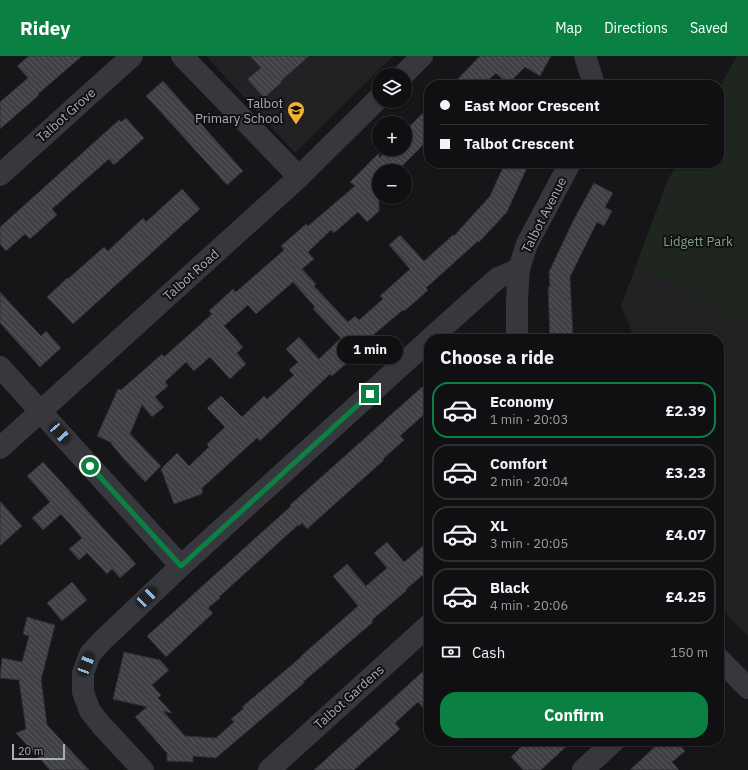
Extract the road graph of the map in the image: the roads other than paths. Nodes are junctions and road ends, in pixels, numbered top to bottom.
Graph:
1 (132, 56) edge
2 (182, 56) edge
3 (422, 56) edge
4 (585, 56) edge
5 (409, 68) edge
6 (593, 80) edge
7 (372, 105) edge
8 (567, 168) edge
9 (0, 175) edge
10 (299, 177) junction
11 (519, 269) junction
12 (437, 334) edge
13 (517, 334) edge
14 (424, 345) edge
15 (0, 367) edge
16 (40, 411) junction
17 (0, 448) edge
18 (181, 566) junction
19 (424, 630) edge
20 (724, 662) edge
21 (744, 676) edge
22 (609, 746) edge
23 (143, 770) edge
24 (269, 770) edge
25 (583, 770) edge

1 - 9 street, Talbot Grove
2 - 10 street
3 - 5 street
4 - 6 street
7 - 10 street, Talbot Road
8 - 11 street, Talbot Avenue
10 - 16 street, Talbot Road
11 - 12 street
11 - 13 street, Talbot Avenue
14 - 18 street
15 - 16 street
16 - 17 street, Talbot Road
16 - 18 street
18 - 23 street
19 - 24 street, Talbot Gardens
20 - 21 street
22 - 25 street

